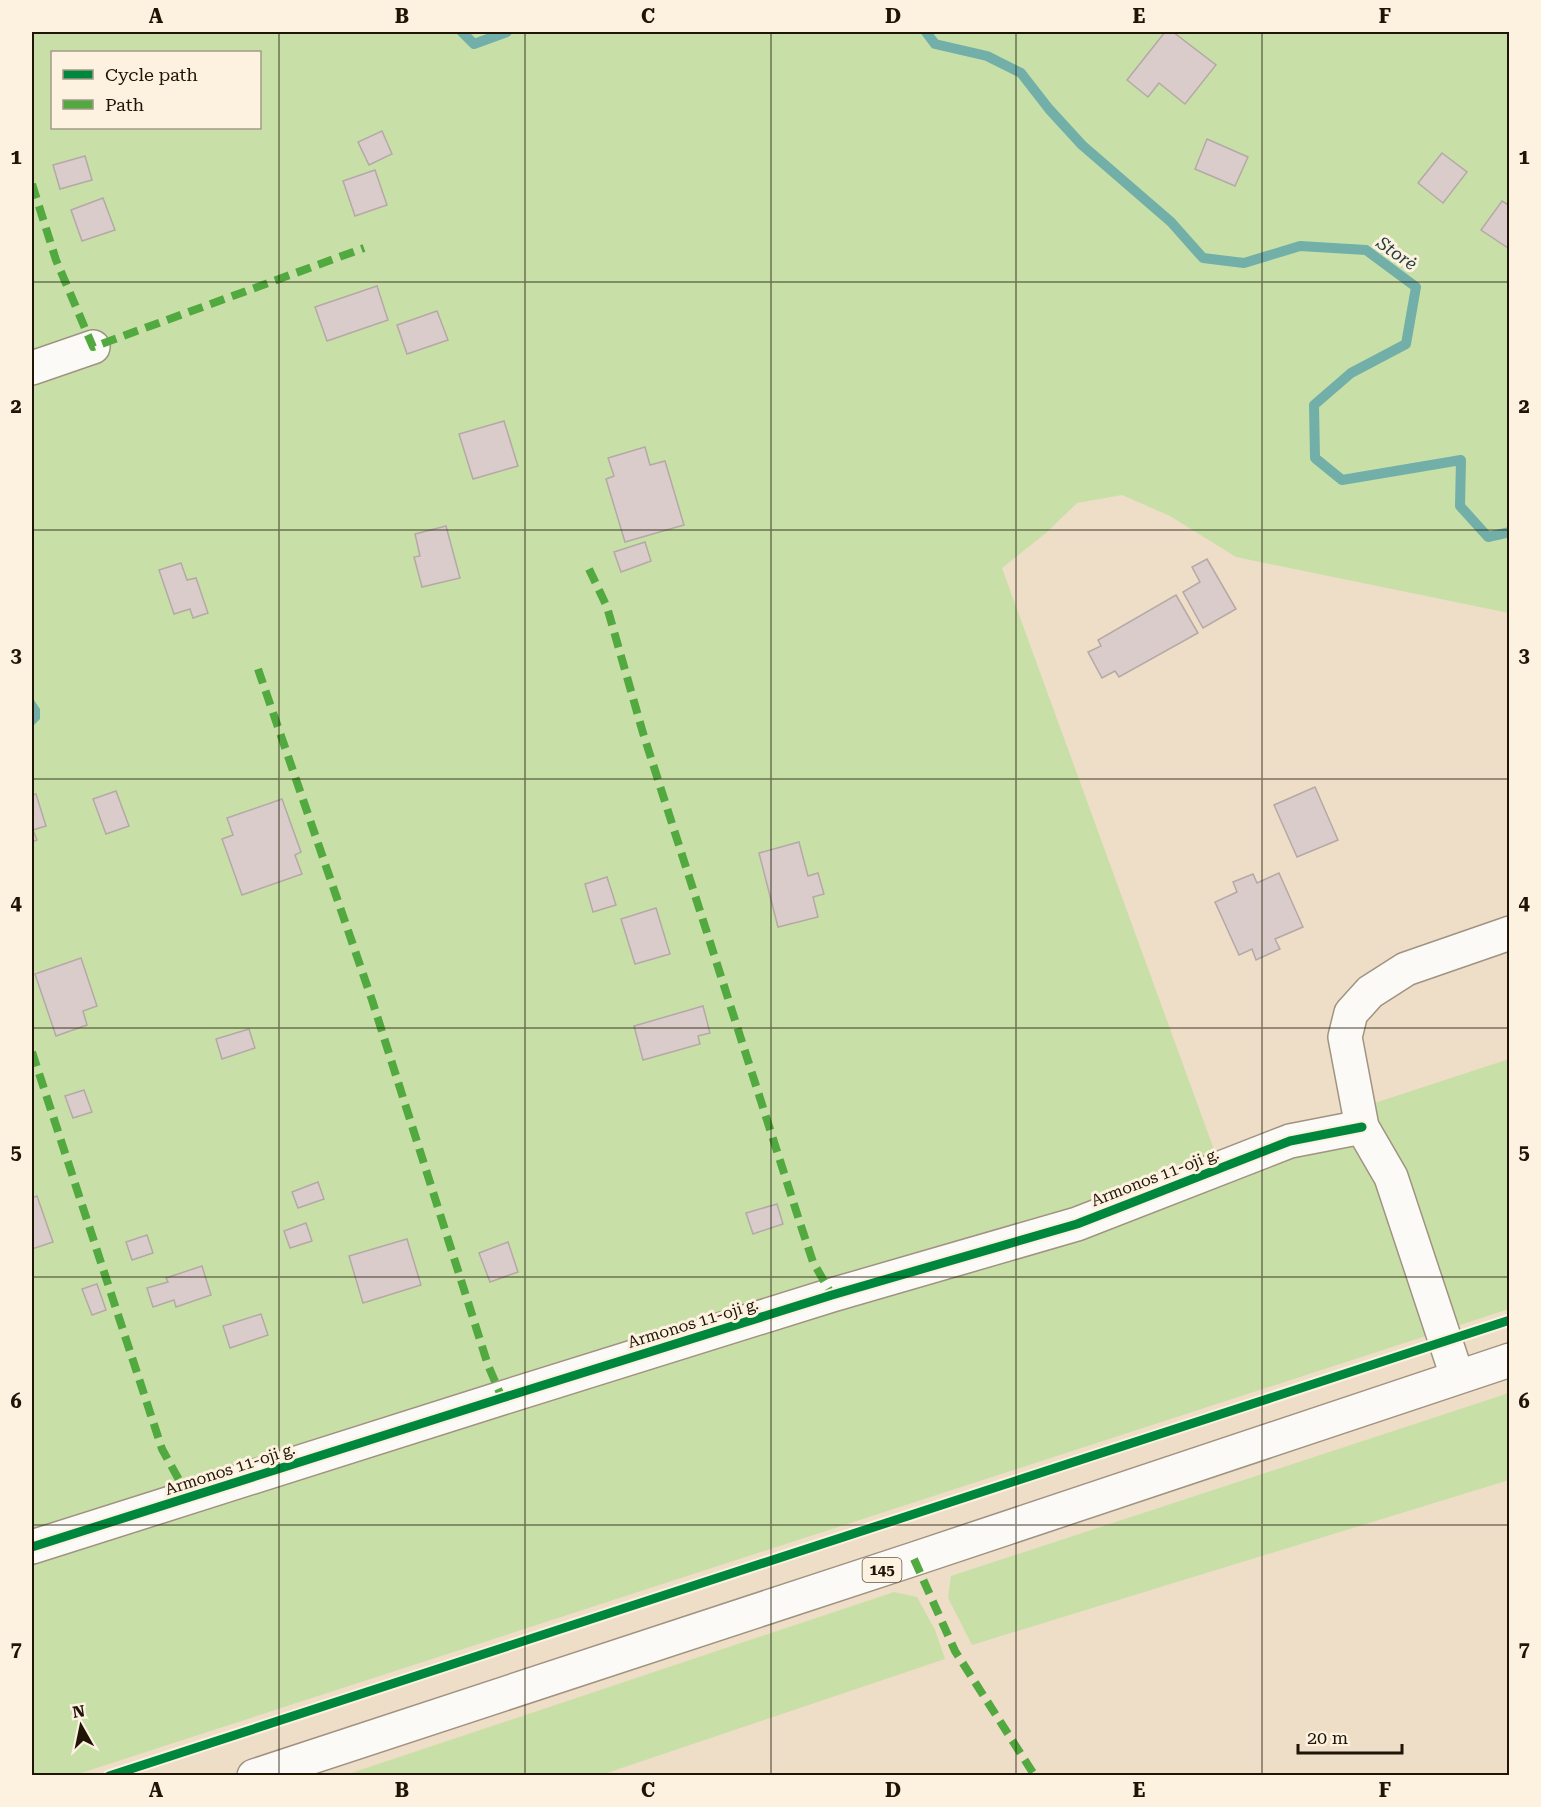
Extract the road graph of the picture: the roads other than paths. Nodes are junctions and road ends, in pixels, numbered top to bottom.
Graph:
1 (93, 347) dead end
2 (32, 368) edge
3 (1509, 933) edge
4 (1362, 1127) junction
5 (1509, 1360) edge
6 (1457, 1376) junction
7 (32, 1547) edge
8 (254, 1776) edge

1 - 2 street
3 - 4 street
4 - 6 street
4 - 7 street, Armonos 11-oji g.
5 - 6 street, 145
6 - 8 street, 145

